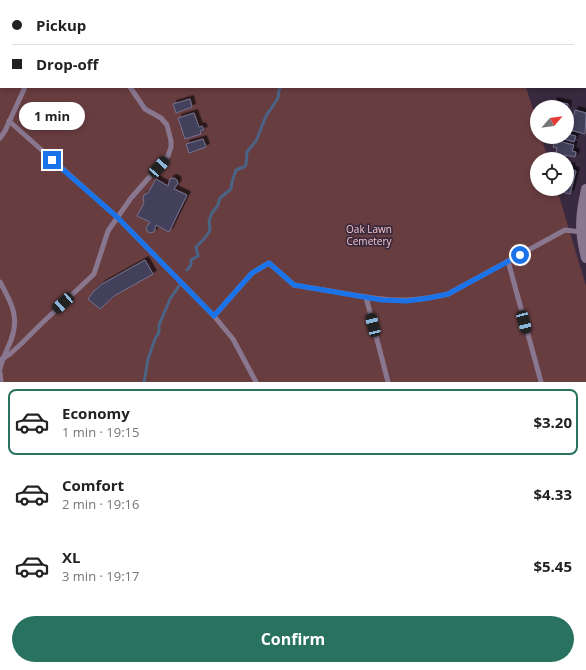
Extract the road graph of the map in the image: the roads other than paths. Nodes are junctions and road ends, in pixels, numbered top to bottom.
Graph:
1 (25, 88) edge
2 (131, 88) edge
3 (9, 121) junction
4 (0, 138) edge
5 (586, 190) edge
6 (117, 217) junction
7 (581, 232) junction
8 (586, 257) edge
9 (508, 261) junction
10 (0, 282) edge
11 (366, 297) junction
12 (214, 316) junction
13 (1, 360) edge
14 (0, 371) edge
15 (1, 382) edge
16 (256, 382) edge
17 (388, 382) edge
18 (541, 382) edge

1 - 3 lane
2 - 6 lane
3 - 4 lane
3 - 6 lane
5 - 7 street
6 - 12 lane
6 - 13 lane
7 - 8 street
7 - 9 lane
9 - 11 lane
9 - 18 lane
10 - 13 lane
11 - 12 lane
11 - 17 lane
12 - 16 lane
13 - 14 lane
14 - 15 lane

